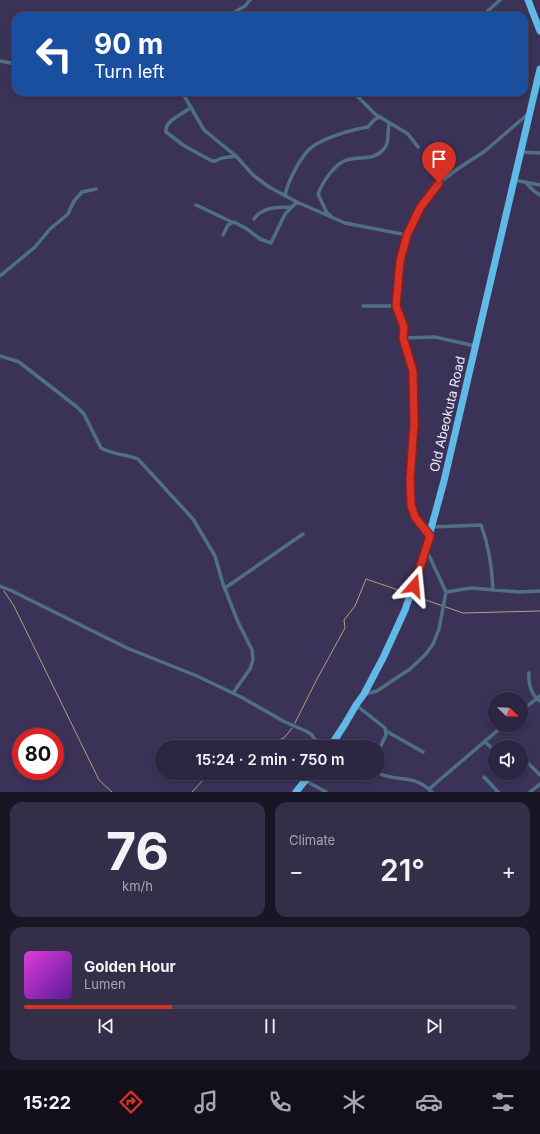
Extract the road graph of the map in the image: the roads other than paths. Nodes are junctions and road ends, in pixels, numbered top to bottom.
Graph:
1 (250, 0) edge
2 (500, 0) edge
3 (528, 0) edge
4 (233, 12) edge
5 (486, 12) edge
6 (540, 32) edge
7 (0, 61) edge
8 (12, 63) edge
9 (540, 69) edge
10 (538, 91) edge
11 (184, 96) edge
12 (357, 96) edge
13 (191, 107) junction
14 (530, 112) junction
15 (379, 117) junction
16 (390, 124) junction
17 (418, 147) dead end
18 (521, 152) junction
19 (540, 153) edge
20 (236, 156) junction
21 (514, 180) junction
22 (526, 182) junction
23 (540, 185) edge
24 (96, 189) dead end
25 (540, 195) edge
26 (285, 196) junction
27 (297, 202) junction
28 (196, 205) dead end
29 (292, 207) junction
30 (333, 218) junction
31 (254, 219) dead end
32 (232, 222) junction
33 (223, 235) dead end
34 (407, 235) junction
35 (0, 276) edge
36 (363, 306) dead end
37 (396, 306) junction
38 (403, 338) junction
39 (475, 346) junction
40 (0, 356) edge
41 (432, 527) junction
42 (303, 534) dead end
43 (430, 536) junction
44 (426, 548) junction
45 (0, 586) edge
46 (225, 588) junction
47 (493, 590) junction
48 (540, 591) edge
49 (446, 592) junction
50 (529, 673) dead end
51 (233, 693) junction
52 (364, 694) junction
53 (539, 698) edge
54 (356, 705) junction
55 (528, 706) edge
56 (386, 731) junction
57 (496, 732) edge
58 (315, 740) edge
59 (335, 740) edge
60 (384, 740) edge
61 (485, 742) junction
62 (488, 745) edge
63 (423, 752) dead end
64 (528, 763) edge
65 (385, 775) edge
66 (540, 775) edge
67 (484, 777) dead end
68 (306, 781) joint
69 (540, 784) edge
70 (429, 789) junction
71 (296, 792) edge
72 (326, 792) edge
73 (432, 792) edge
74 (498, 792) edge
75 (530, 792) edge

1 - 4 street
2 - 5 street
3 - 6 highway
7 - 8 street
9 - 10 highway, Old Abeokuta Road
10 - 14 highway, Old Abeokuta Road
11 - 13 street
12 - 15 street
13 - 20 street
13 - 20 street
14 - 18 highway, Old Abeokuta Road
14 - 34 street
15 - 16 street
15 - 26 street
16 - 17 street
16 - 30 street
18 - 19 street
18 - 21 highway, Old Abeokuta Road
20 - 26 street
21 - 22 street
21 - 39 highway, Old Abeokuta Road
22 - 23 street
22 - 25 street
24 - 35 street
26 - 27 street
27 - 29 street
27 - 30 street
28 - 32 street
29 - 31 street
29 - 32 street
30 - 34 street
32 - 33 street
34 - 37 street
36 - 37 street
37 - 38 street
38 - 39 street
38 - 43 street
39 - 41 highway, Old Abeokuta Road
40 - 46 street
41 - 43 highway, Old Abeokuta Road
41 - 47 street
42 - 46 street
43 - 44 highway, Old Abeokuta Road
44 - 49 street
44 - 52 highway, Old Abeokuta Road
45 - 51 street
46 - 51 street
47 - 48 street
47 - 49 street
49 - 52 street
50 - 53 street
51 - 58 street
52 - 54 highway, Old Abeokuta Road
53 - 55 street
54 - 56 street
54 - 59 highway, Old Abeokuta Road
56 - 60 street
56 - 63 street
57 - 61 street
61 - 62 street
61 - 70 street
64 - 66 street
65 - 70 street
67 - 74 street
68 - 71 highway
68 - 72 street
69 - 75 street
70 - 73 street

